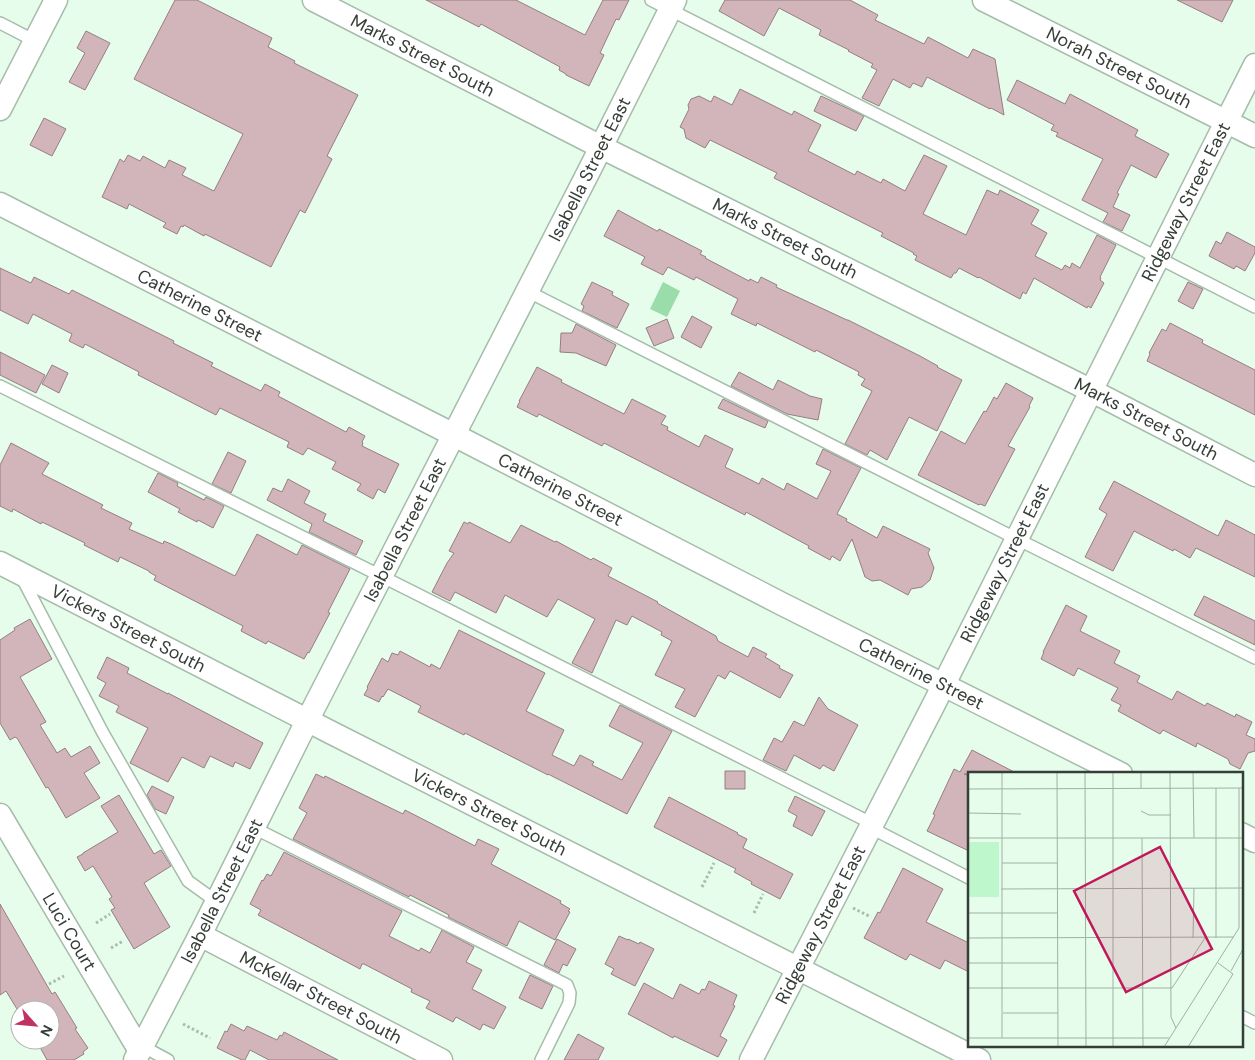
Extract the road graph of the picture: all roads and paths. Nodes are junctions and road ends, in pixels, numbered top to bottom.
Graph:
1 (56, 0) edge
2 (314, 0) edge
3 (984, 0) edge
4 (665, 3) edge
5 (0, 23) edge
6 (35, 41) junction
7 (1255, 65) edge
8 (0, 109) edge
9 (1226, 122) junction
10 (1255, 136) edge
11 (601, 147) junction
12 (0, 204) edge
13 (1158, 258) junction
14 (527, 291) junction
15 (1255, 307) edge
16 (0, 386) edge
17 (1092, 391) junction
18 (454, 435) junction
19 (1255, 475) edge
20 (1016, 539) junction
21 (10, 568) edge
22 (382, 576) junction
23 (1255, 658) edge
24 (944, 685) junction
25 (308, 720) junction
26 (1118, 772) edge
27 (0, 815) edge
28 (872, 826) junction
29 (254, 828) junction
30 (1242, 834) edge
31 (1255, 841) edge
32 (714, 863) dead end
33 (968, 877) edge
34 (702, 887) dead end
35 (763, 894) dead end
36 (217, 902) junction
37 (852, 907) dead end
38 (754, 913) dead end
39 (110, 914) dead end
40 (871, 916) dead end
41 (96, 922) dead end
42 (200, 935) junction
43 (123, 941) dead end
44 (111, 948) dead end
45 (799, 968) junction
46 (64, 976) dead end
47 (49, 984) dead end
48 (1242, 1016) edge
49 (1255, 1022) edge
50 (183, 1024) dead end
51 (210, 1038) dead end
52 (139, 1052) edge
53 (168, 1060) edge
54 (441, 1060) edge
55 (541, 1060) edge
56 (751, 1060) edge
57 (979, 1060) edge

1 - 6 street
2 - 11 street, Marks Street South
3 - 9 street, Norah Street South
4 - 11 street, Isabella Street East
4 - 13 lane
5 - 6 lane
6 - 8 street
7 - 9 street, Ridgeway Street East
9 - 10 street, Norah Street South
9 - 13 street, Ridgeway Street East
11 - 14 street, Isabella Street East
11 - 17 street, Marks Street South
12 - 18 street, Catherine Street
13 - 15 lane
13 - 17 street, Ridgeway Street East
14 - 18 street, Isabella Street East
14 - 20 lane
16 - 22 lane
17 - 19 street, Marks Street South
17 - 20 street, Ridgeway Street East
18 - 22 street, Isabella Street East
18 - 24 street, Catherine Street
20 - 23 lane
20 - 24 street, Ridgeway Street East
21 - 25 street, Vickers Street South
21 - 36 lane
22 - 25 street, Isabella Street East
22 - 28 lane
24 - 26 street, Catherine Street
24 - 28 street, Ridgeway Street East
25 - 29 street, Isabella Street East
25 - 45 street, Vickers Street South
27 - 52 street, Luci Court
28 - 33 lane
28 - 45 street, Ridgeway Street East
29 - 36 street, Isabella Street East
29 - 55 lane
30 - 31 street
32 - 34 path
35 - 38 path
36 - 42 street, Isabella Street East
37 - 40 path
39 - 41 path
42 - 52 street, Isabella Street East
42 - 54 street, McKellar Street South
43 - 44 path
45 - 56 street, Ridgeway Street East
45 - 57 street, Vickers Street South
46 - 47 path
48 - 49 lane
50 - 51 path
52 - 53 lane

